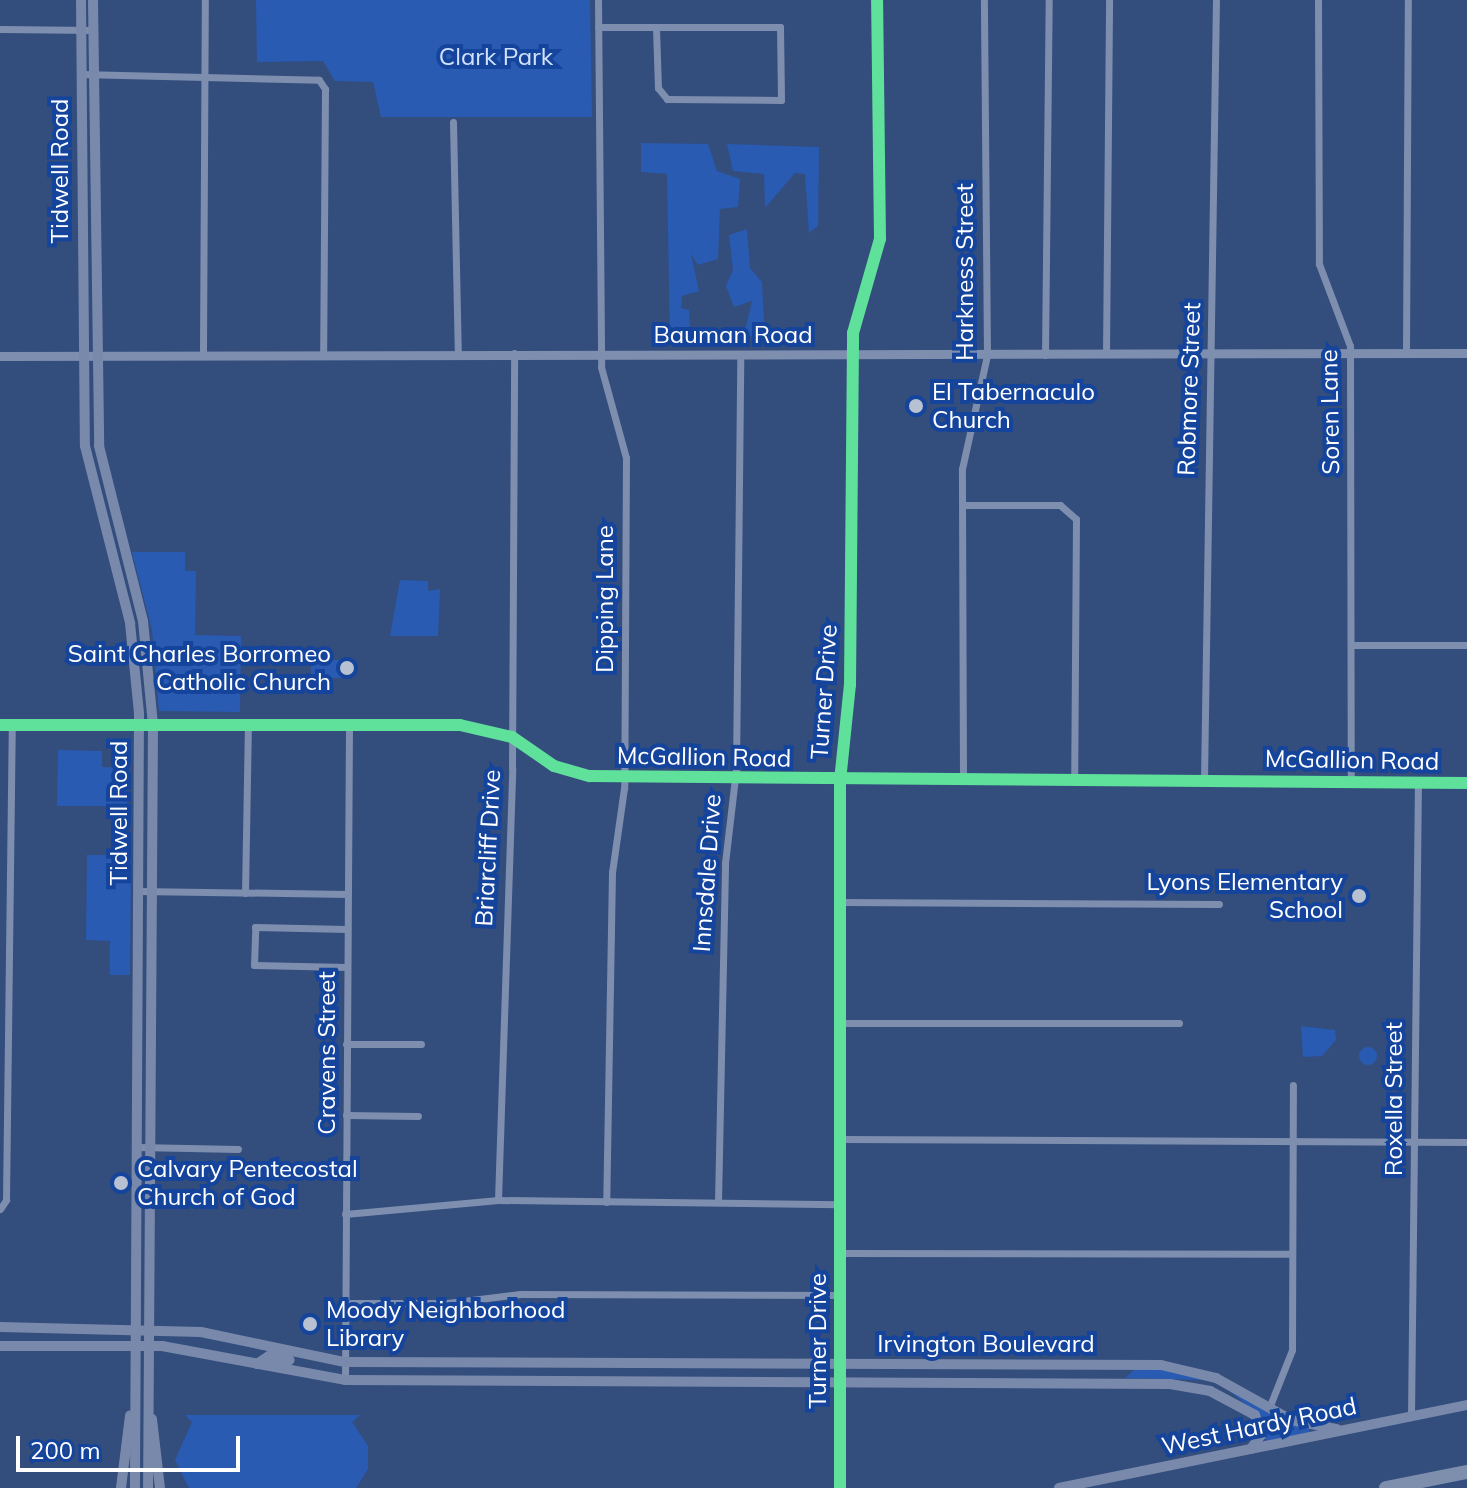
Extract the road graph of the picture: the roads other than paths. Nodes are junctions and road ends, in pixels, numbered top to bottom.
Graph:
1 (81, 0) edge
2 (93, 0) edge
3 (205, 0) edge
4 (598, 0) edge
5 (877, 0) edge
6 (984, 0) edge
7 (1049, 0) edge
8 (1109, 0) edge
9 (1216, 0) edge
10 (1318, 0) edge
11 (1408, 0) edge
12 (598, 27) junction
13 (656, 27) junction
14 (0, 29) edge
15 (80, 30) junction
16 (94, 30) junction
17 (80, 74) junction
18 (93, 74) junction
19 (205, 74) junction
20 (453, 122) dead end
21 (80, 163) junction
22 (93, 164) junction
23 (92, 251) junction
24 (79, 252) junction
25 (203, 352) junction
26 (323, 352) junction
27 (458, 353) junction
28 (514, 353) junction
29 (1350, 353) junction
30 (1406, 353) junction
31 (1467, 353) edge
32 (81, 354) junction
33 (94, 354) junction
34 (1106, 354) junction
35 (1206, 354) junction
36 (601, 355) junction
37 (740, 355) junction
38 (852, 355) junction
39 (987, 355) junction
40 (1045, 355) junction
41 (0, 356) edge
42 (85, 446) junction
43 (99, 446) junction
44 (963, 505) junction
45 (108, 546) junction
46 (123, 546) junction
47 (143, 621) junction
48 (130, 623) junction
49 (1351, 645) junction
50 (1467, 645) edge
51 (139, 724) junction
52 (153, 724) junction
53 (0, 725) edge
54 (12, 725) junction
55 (349, 725) junction
56 (248, 726) junction
57 (512, 737) junction
58 (625, 777) junction
59 (736, 780) junction
60 (1074, 780) junction
61 (1204, 780) junction
62 (840, 781) junction
63 (963, 781) junction
64 (1351, 781) junction
65 (1418, 783) junction
66 (1467, 783) edge
67 (0, 824) edge
68 (11, 824) junction
69 (138, 891) junction
70 (151, 891) junction
71 (245, 893) junction
72 (348, 894) junction
73 (840, 902) junction
74 (1219, 904) dead end
75 (4, 924) edge
76 (347, 929) junction
77 (347, 967) junction
78 (144, 1010) junction
79 (840, 1023) junction
80 (1179, 1023) dead end
81 (346, 1044) junction
82 (421, 1044) dead end
83 (1293, 1085) dead end
84 (346, 1115) junction
85 (418, 1116) dead end
86 (840, 1139) junction
87 (1293, 1140) junction
88 (1414, 1141) junction
89 (1467, 1142) edge
90 (143, 1147) junction
91 (238, 1149) dead end
92 (498, 1200) junction
93 (606, 1202) junction
94 (718, 1202) junction
95 (840, 1204) junction
96 (2, 1208) edge
97 (345, 1214) junction
98 (136, 1230) junction
99 (148, 1230) junction
100 (839, 1253) junction
101 (1292, 1254) junction
102 (839, 1295) junction
103 (345, 1303) junction
104 (0, 1327) edge
105 (23, 1327) junction
106 (135, 1328) junction
107 (147, 1329) junction
108 (0, 1346) edge
109 (24, 1346) junction
110 (134, 1346) junction
111 (147, 1346) junction
112 (316, 1359) junction
113 (345, 1362) junction
114 (567, 1362) junction
115 (456, 1363) junction
116 (839, 1363) junction
117 (257, 1364) junction
118 (706, 1364) junction
119 (940, 1364) junction
120 (1112, 1365) junction
121 (1216, 1378) junction
122 (345, 1380) junction
123 (457, 1381) junction
124 (569, 1382) junction
125 (705, 1382) junction
126 (942, 1382) junction
127 (840, 1383) junction
128 (1112, 1384) junction
129 (134, 1386) junction
130 (1210, 1391) junction
131 (147, 1393) junction
132 (1467, 1405) edge
133 (1269, 1408) junction
134 (1411, 1416) junction
135 (1337, 1429) junction
136 (1251, 1449) junction
137 (1467, 1472) edge
138 (121, 1488) edge
139 (135, 1488) edge
140 (148, 1488) edge
141 (160, 1488) edge
142 (840, 1488) edge
143 (1059, 1488) edge
144 (1386, 1488) edge

1 - 15 main road, Tidwell Road
2 - 16 main road, Tidwell Road
3 - 19 street
4 - 12 street, Dipping Lane
5 - 38 street, Turner Drive
6 - 39 street, Harkness Street
7 - 40 street
8 - 34 street
9 - 35 street, Robmore Street
10 - 29 street, Soren Lane
11 - 30 street
12 - 13 street
12 - 36 street, Dipping Lane
13 - 13 street
14 - 15 street
15 - 16 street
15 - 17 main road, Tidwell Road
16 - 18 main road, Tidwell Road
17 - 18 street
17 - 21 main road, Tidwell Road
18 - 19 street
18 - 22 main road, Tidwell Road
19 - 25 street
19 - 26 street
20 - 27 street
21 - 22 main road
21 - 24 main road, Tidwell Road
22 - 23 main road, Tidwell Road
23 - 24 main road
23 - 33 main road, Tidwell Road
24 - 32 main road, Tidwell Road
25 - 26 street, Bauman Road
25 - 33 street, Bauman Road
26 - 27 street, Bauman Road
27 - 28 street, Bauman Road
28 - 36 street, Bauman Road
28 - 57 street, Briarcliff Drive
29 - 30 street, Bauman Road
29 - 35 street, Bauman Road
29 - 49 street, Soren Lane
30 - 31 street, Bauman Road
32 - 33 street, Bauman Road
32 - 41 street, Bauman Road
32 - 42 main road, Tidwell Road
33 - 43 main road, Tidwell Road
34 - 35 street, Bauman Road
34 - 40 street, Bauman Road
35 - 61 street, Robmore Street
36 - 37 street, Bauman Road
36 - 58 street, Dipping Lane
37 - 38 street, Bauman Road
37 - 59 street, Innsdale Drive
38 - 39 street, Bauman Road
38 - 62 street, Turner Drive
39 - 40 street, Bauman Road
39 - 44 street, Harkness Street
42 - 43 main road
42 - 45 main road, Tidwell Road
43 - 46 main road, Tidwell Road
44 - 60 street
44 - 63 street, Harkness Street
45 - 46 main road
45 - 48 main road, Tidwell Road
46 - 47 main road, Tidwell Road
47 - 48 main road
47 - 52 main road, Tidwell Road
48 - 51 main road, Tidwell Road
49 - 50 street
49 - 64 street, Soren Lane
51 - 52 street, McGallion Road
51 - 54 street, McGallion Road
51 - 69 main road, Tidwell Road
52 - 56 street, McGallion Road
52 - 70 main road, Tidwell Road
53 - 54 street, McGallion Road
54 - 68 street
55 - 56 street, McGallion Road
55 - 57 street, McGallion Road
55 - 72 street, Cravens Street
56 - 71 street
57 - 58 street, McGallion Road
57 - 92 street, Briarcliff Drive
58 - 59 street, McGallion Road
58 - 93 street, Dipping Lane
59 - 62 street, McGallion Road
59 - 94 street, Innsdale Drive
60 - 61 street, McGallion Road
60 - 63 street, McGallion Road
61 - 64 street, McGallion Road
62 - 63 street, McGallion Road
62 - 73 street, Turner Drive
64 - 65 street, McGallion Road
65 - 66 street, McGallion Road
65 - 88 street, Roxella Street
67 - 68 street
68 - 75 street
69 - 70 street
69 - 78 main road, Tidwell Road
70 - 71 street
70 - 78 main road, Tidwell Road
71 - 72 street
72 - 76 street, Cravens Street
73 - 74 street
73 - 79 street, Turner Drive
75 - 96 street
76 - 77 street, Cravens Street
76 - 77 street
77 - 81 street, Cravens Street
78 - 90 main road, Tidwell Road
79 - 80 street
79 - 86 street, Turner Drive
81 - 82 street
81 - 84 street, Cravens Street
83 - 87 street
84 - 85 street
84 - 97 street, Cravens Street
86 - 87 street
86 - 95 street, Turner Drive
87 - 88 street
87 - 101 street
88 - 89 street
88 - 134 street, Roxella Street
90 - 91 street
90 - 98 main road, Tidwell Road
90 - 99 main road, Tidwell Road
92 - 93 street
92 - 97 street
93 - 94 street
94 - 95 street
95 - 100 street, Turner Drive
97 - 103 street, Cravens Street
98 - 99 main road
98 - 106 main road, Tidwell Road
99 - 107 main road, Tidwell Road
100 - 101 street
100 - 102 street, Turner Drive
101 - 133 street
102 - 103 street
102 - 116 street, Turner Drive
103 - 113 street, Cravens Street
104 - 105 main road, Irvington Boulevard
105 - 106 main road, Irvington Boulevard
105 - 109 main road
106 - 107 main road, Irvington Boulevard
106 - 110 main road, Tidwell Road
107 - 111 main road, Tidwell Road
107 - 112 main road, Irvington Boulevard
108 - 109 main road, Irvington Boulevard
109 - 110 main road, Irvington Boulevard
110 - 111 main road, Irvington Boulevard
110 - 129 main road, Tidwell Road
111 - 117 main road, Irvington Boulevard
111 - 131 main road, Tidwell Road
112 - 113 main road, Irvington Boulevard
112 - 117 main road
113 - 115 main road, Irvington Boulevard
113 - 122 street, Cravens Street
114 - 115 main road, Irvington Boulevard
114 - 118 main road, Irvington Boulevard
114 - 124 main road
115 - 123 main road
116 - 118 main road, Irvington Boulevard
116 - 119 main road, Irvington Boulevard
116 - 127 street, Turner Drive
117 - 122 main road, Irvington Boulevard
118 - 125 main road
119 - 120 main road, Irvington Boulevard
119 - 126 main road
120 - 121 main road, Irvington Boulevard
120 - 128 main road
121 - 130 main road
121 - 133 main road, Irvington Boulevard
122 - 123 main road, Irvington Boulevard
123 - 124 main road, Irvington Boulevard
124 - 125 main road, Irvington Boulevard
125 - 127 main road, Irvington Boulevard
126 - 127 main road, Irvington Boulevard
126 - 128 main road, Irvington Boulevard
127 - 142 street, Turner Drive
128 - 130 main road, Irvington Boulevard
129 - 138 main road
129 - 139 main road, Tidwell Road
130 - 136 main road, Irvington Boulevard
131 - 140 main road, Tidwell Road
131 - 141 main road
132 - 134 main road, West Hardy Road
133 - 135 main road, Irvington Boulevard
134 - 135 main road, West Hardy Road
135 - 136 main road, West Hardy Road
136 - 143 main road, West Hardy Road
137 - 144 highway

